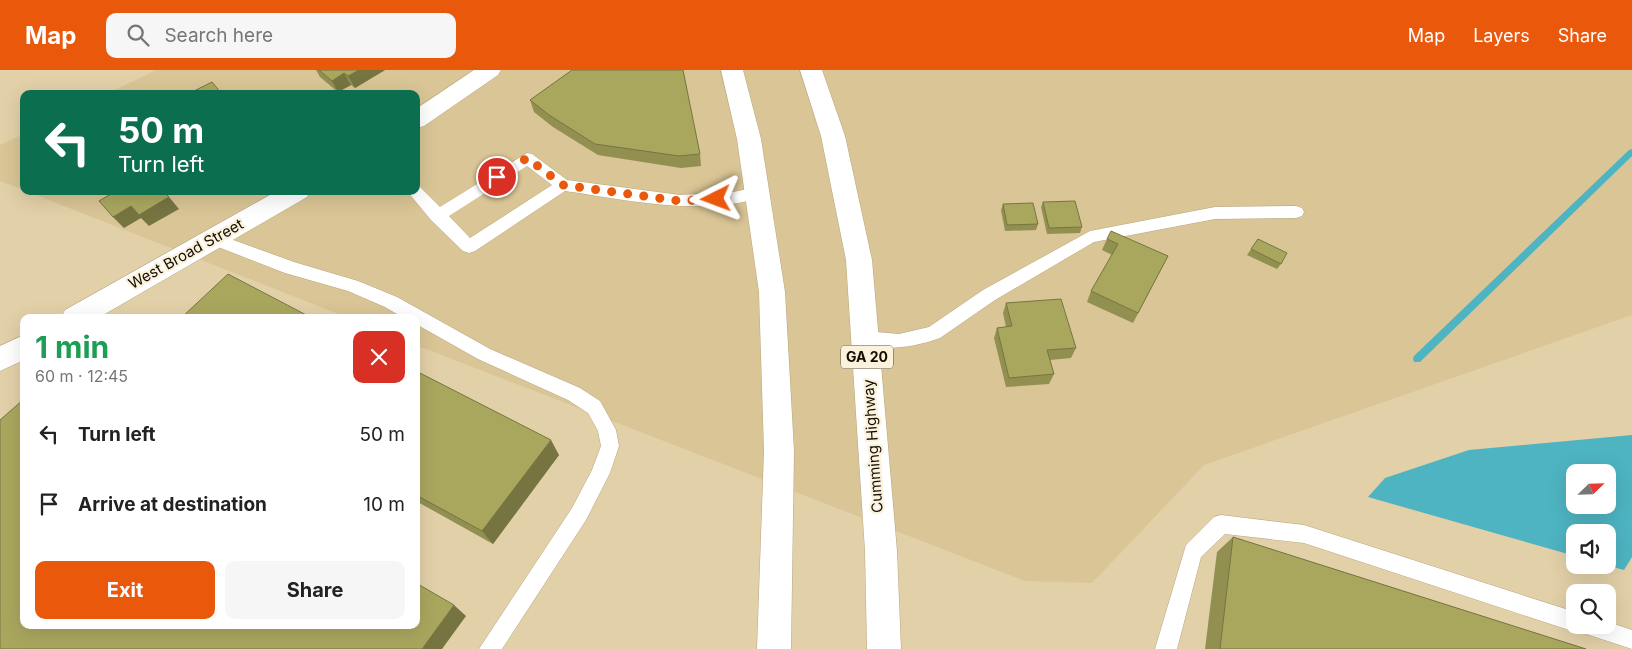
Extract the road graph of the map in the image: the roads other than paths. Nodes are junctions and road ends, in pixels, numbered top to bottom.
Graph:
1 (490, 70) edge
2 (732, 70) edge
3 (812, 70) edge
4 (420, 117) edge
5 (563, 185) junction
6 (758, 192) junction
7 (291, 195) edge
8 (419, 195) edge
9 (1296, 212) dead end
10 (437, 216) junction
11 (214, 239) junction
12 (81, 314) edge
13 (412, 314) edge
14 (420, 318) edge
15 (865, 338) junction
16 (20, 348) edge
17 (0, 359) edge
18 (1566, 619) edge
19 (1613, 634) edge
20 (1632, 640) edge
21 (490, 649) edge
22 (774, 649) edge
23 (884, 649) edge
24 (1166, 649) edge

1 - 4 main road
2 - 6 main road
3 - 15 main road, Cumming Highway / GA 20
5 - 6 lane
5 - 10 lane
5 - 10 lane
6 - 22 main road
7 - 11 main road, West Broad Street
8 - 10 lane
9 - 15 lane
11 - 12 main road, West Broad Street
11 - 13 lane
14 - 21 lane
15 - 23 main road, Cumming Highway / GA 20
16 - 17 main road
18 - 24 lane
19 - 20 lane

